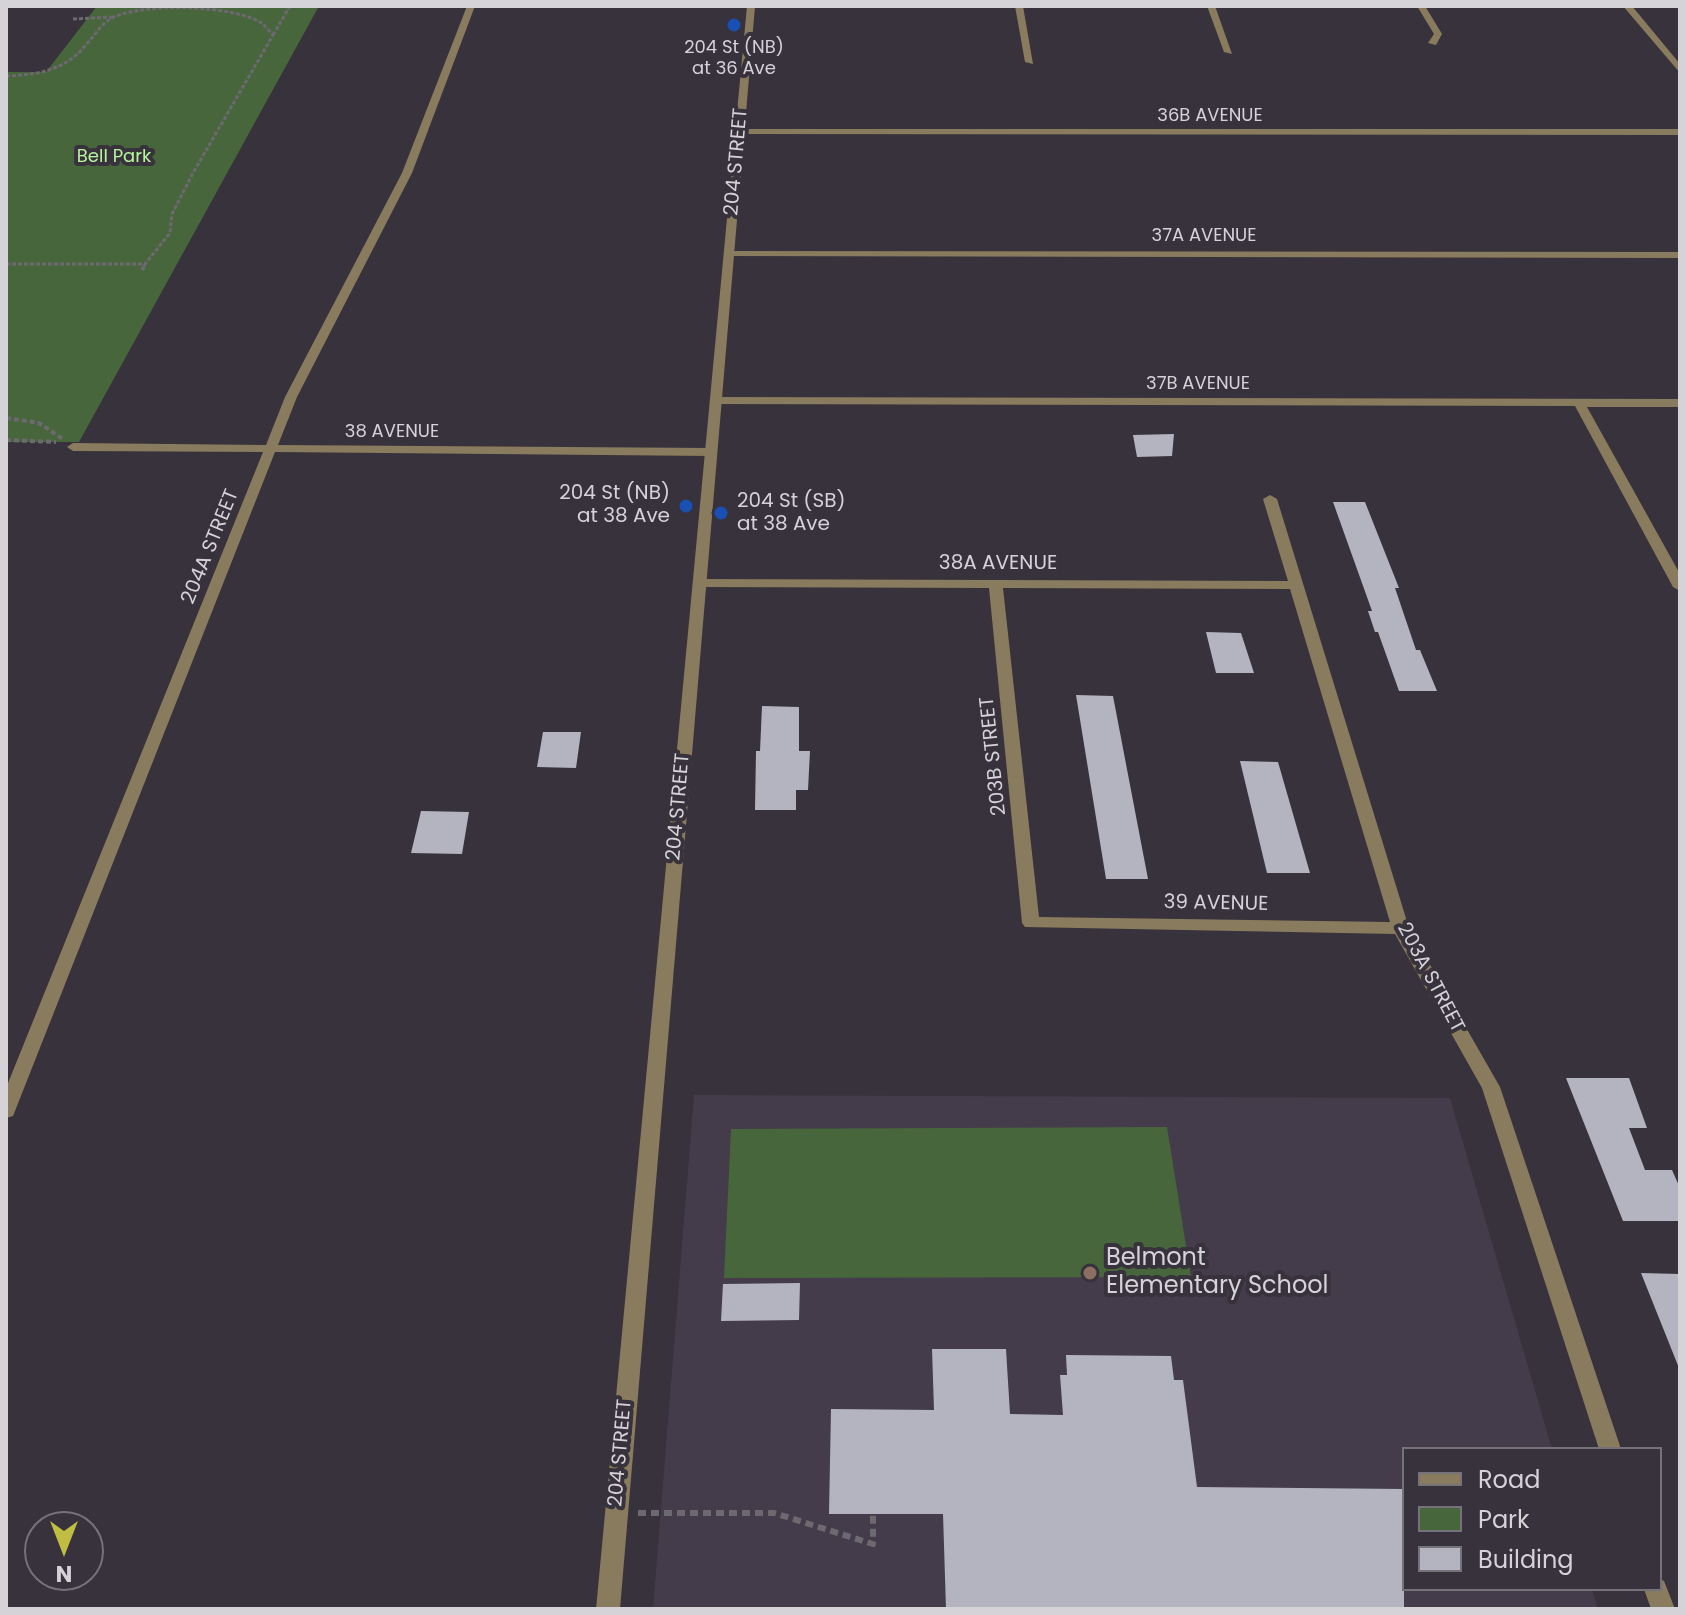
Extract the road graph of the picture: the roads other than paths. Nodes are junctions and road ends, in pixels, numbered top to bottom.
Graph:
1 (471, 6) edge
2 (751, 6) edge
3 (1019, 6) edge
4 (1211, 6) edge
5 (1421, 6) edge
6 (1627, 6) edge
7 (1433, 43) dead end
8 (1229, 52) dead end
9 (1030, 62) dead end
10 (1680, 70) edge
11 (740, 132) junction
12 (1680, 132) edge
13 (729, 254) junction
14 (1680, 255) edge
15 (716, 401) junction
16 (1579, 403) junction
17 (1680, 403) edge
18 (73, 447) road end
19 (271, 449) junction
20 (711, 452) junction
21 (1270, 499) dead end
22 (700, 583) junction
23 (996, 584) junction
24 (1297, 585) junction
25 (1680, 587) edge
26 (1031, 923) joint
27 (1400, 928) junction
28 (6, 1111) edge
29 (1609, 1447) edge
30 (608, 1609) edge

1 - 19 street, 204A STREET
2 - 11 street, 204 STREET
3 - 9 street
4 - 8 street
5 - 7 street
6 - 10 street
11 - 12 street, 36B AVENUE
11 - 13 street, 204 STREET
13 - 14 street, 37A AVENUE
13 - 15 street, 204 STREET
15 - 16 street, 37B AVENUE
15 - 20 street, 204 STREET
16 - 17 street, 37B AVENUE
16 - 25 street
18 - 19 street, 38 AVENUE
19 - 20 street, 38 AVENUE
19 - 28 street, 204A STREET
20 - 22 street, 204 STREET
21 - 24 street, 203A STREET
22 - 23 street, 38A AVENUE
22 - 30 street, 204 STREET
23 - 24 street, 38A AVENUE
23 - 26 street, 203B STREET
24 - 27 street, 203A STREET
26 - 27 street, 39 AVENUE
27 - 29 street, 203A STREET

